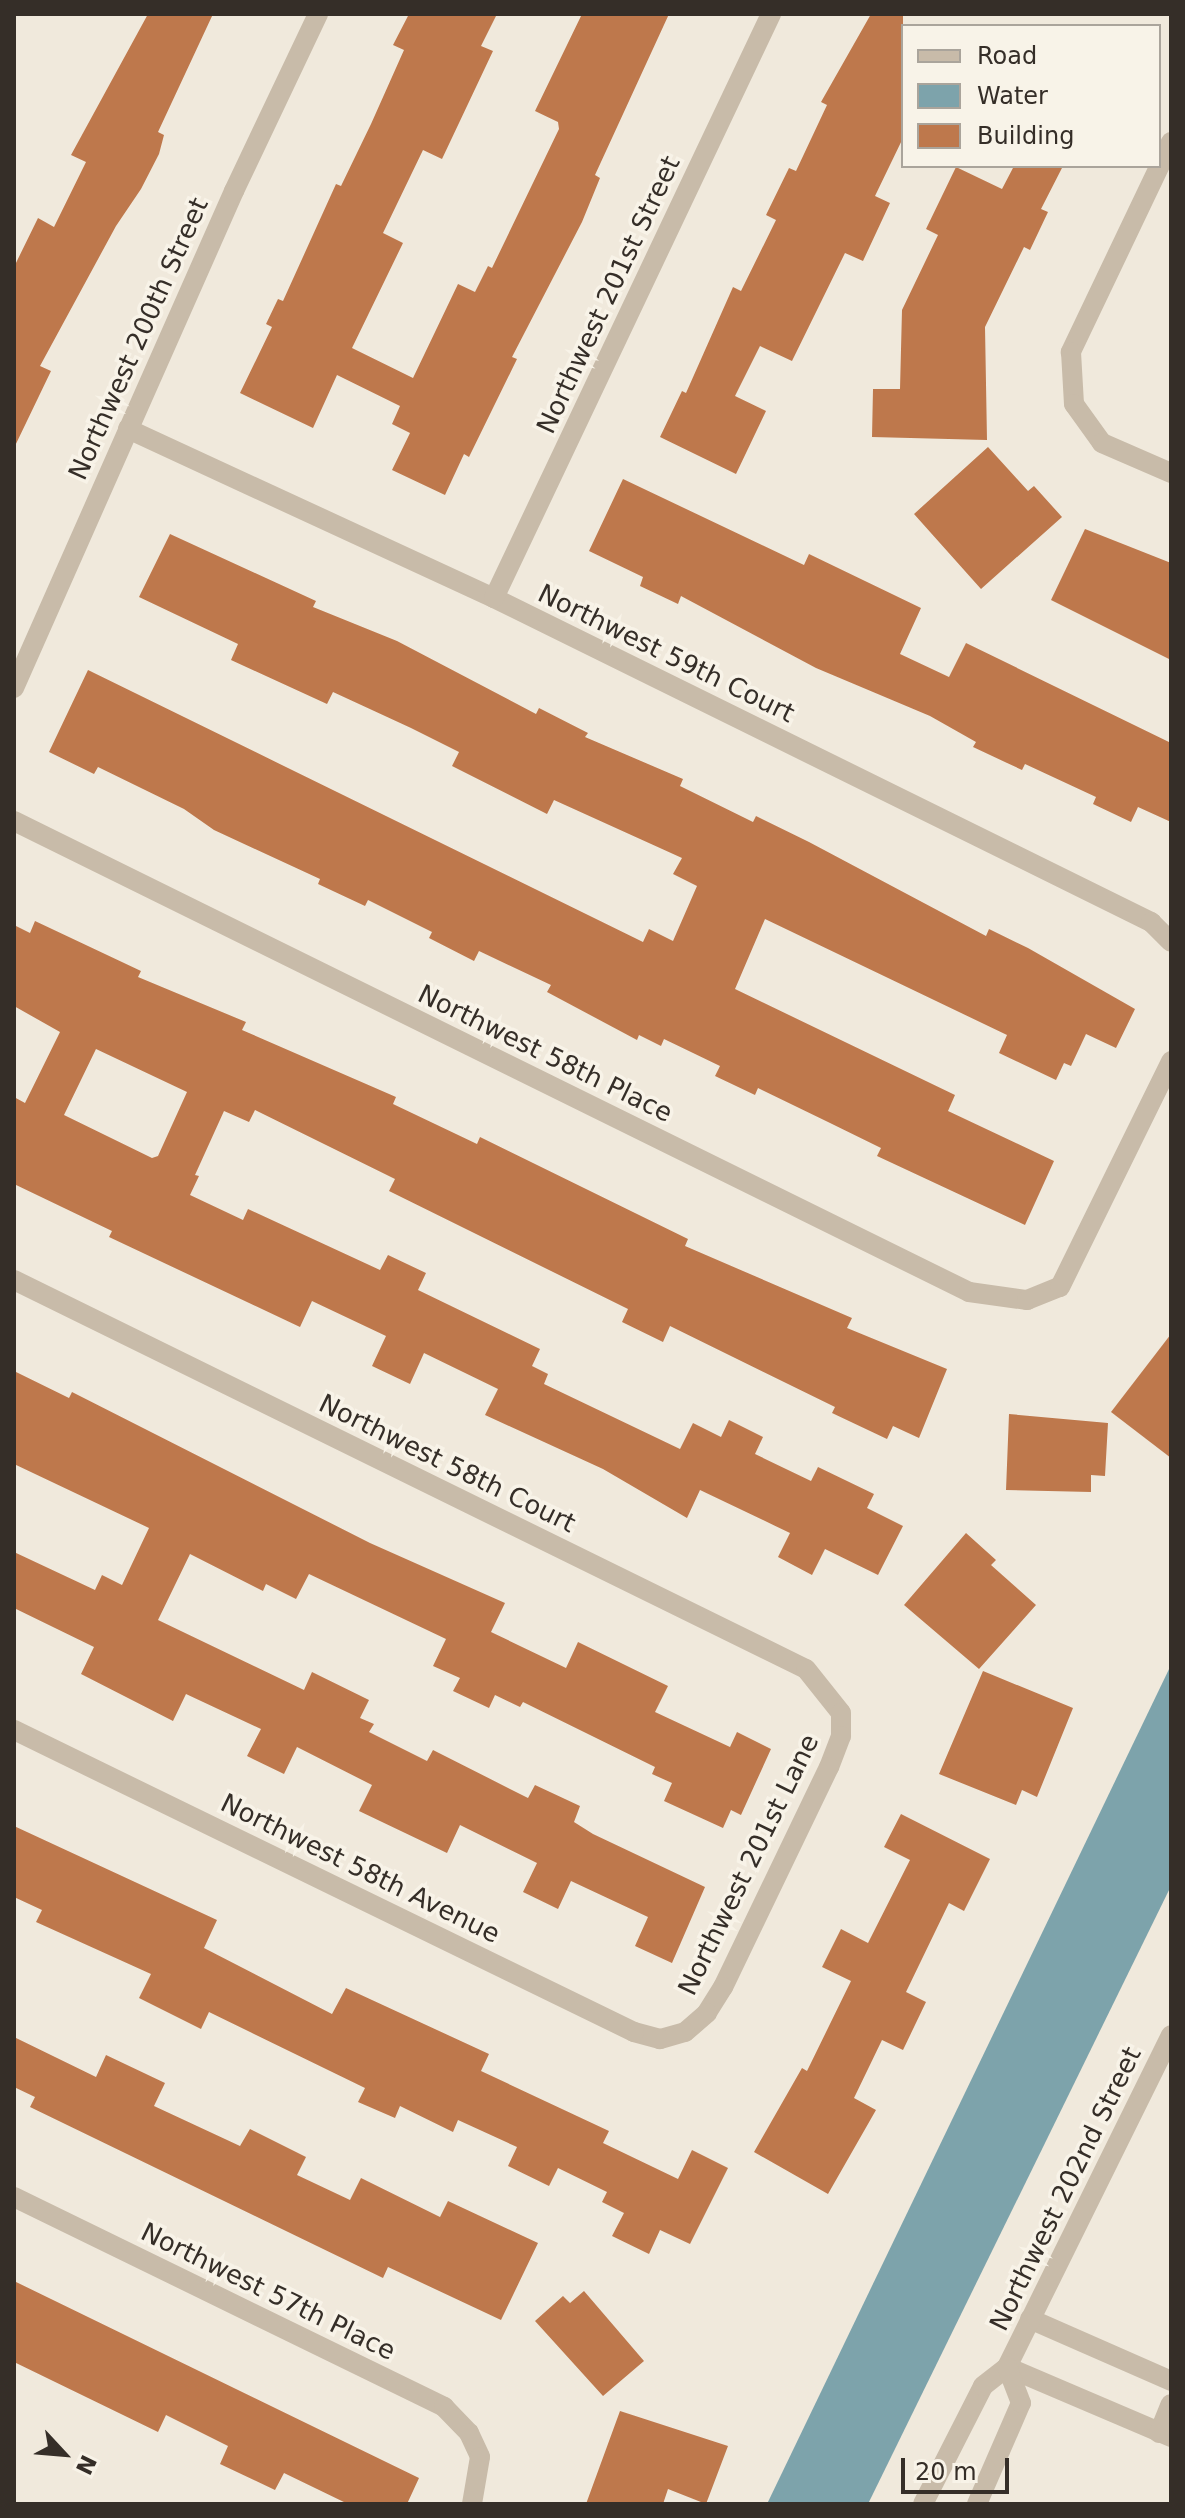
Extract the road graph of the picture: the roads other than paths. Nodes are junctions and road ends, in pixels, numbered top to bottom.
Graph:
1 (318, 14) edge
2 (771, 14) edge
3 (1171, 142) edge
4 (1161, 163) edge
5 (1159, 168) edge
6 (128, 429) junction
7 (1171, 473) edge
8 (494, 598) junction
9 (14, 688) edge
10 (14, 821) edge
11 (1171, 942) edge
12 (1171, 1061) edge
13 (14, 1280) edge
14 (841, 1713) joint
15 (14, 1730) edge
16 (685, 2032) joint
17 (1171, 2035) edge
18 (14, 2197) edge
19 (1030, 2319) junction
20 (1007, 2367) junction
21 (1171, 2381) edge
22 (1171, 2404) edge
23 (1165, 2435) edge
24 (472, 2504) edge
25 (923, 2504) edge
26 (977, 2504) edge

1 - 6 street, Northwest 200th Street
2 - 8 street, Northwest 201st Street
3 - 4 street
5 - 7 street
6 - 8 street, Northwest 59th Court
6 - 9 street, Northwest 200th Street
8 - 11 street, Northwest 59th Court
10 - 12 street, Northwest 58th Place
13 - 14 street, Northwest 58th Court
14 - 16 street, Northwest 201st Lane
15 - 16 street, Northwest 58th Avenue
17 - 19 street, Northwest 202nd Street
18 - 24 street, Northwest 57th Place
19 - 20 street, Northwest 202nd Street
19 - 21 street
20 - 23 street
20 - 25 street, Northwest 202nd Street
20 - 26 street, Northwest 202nd Street
22 - 23 street

